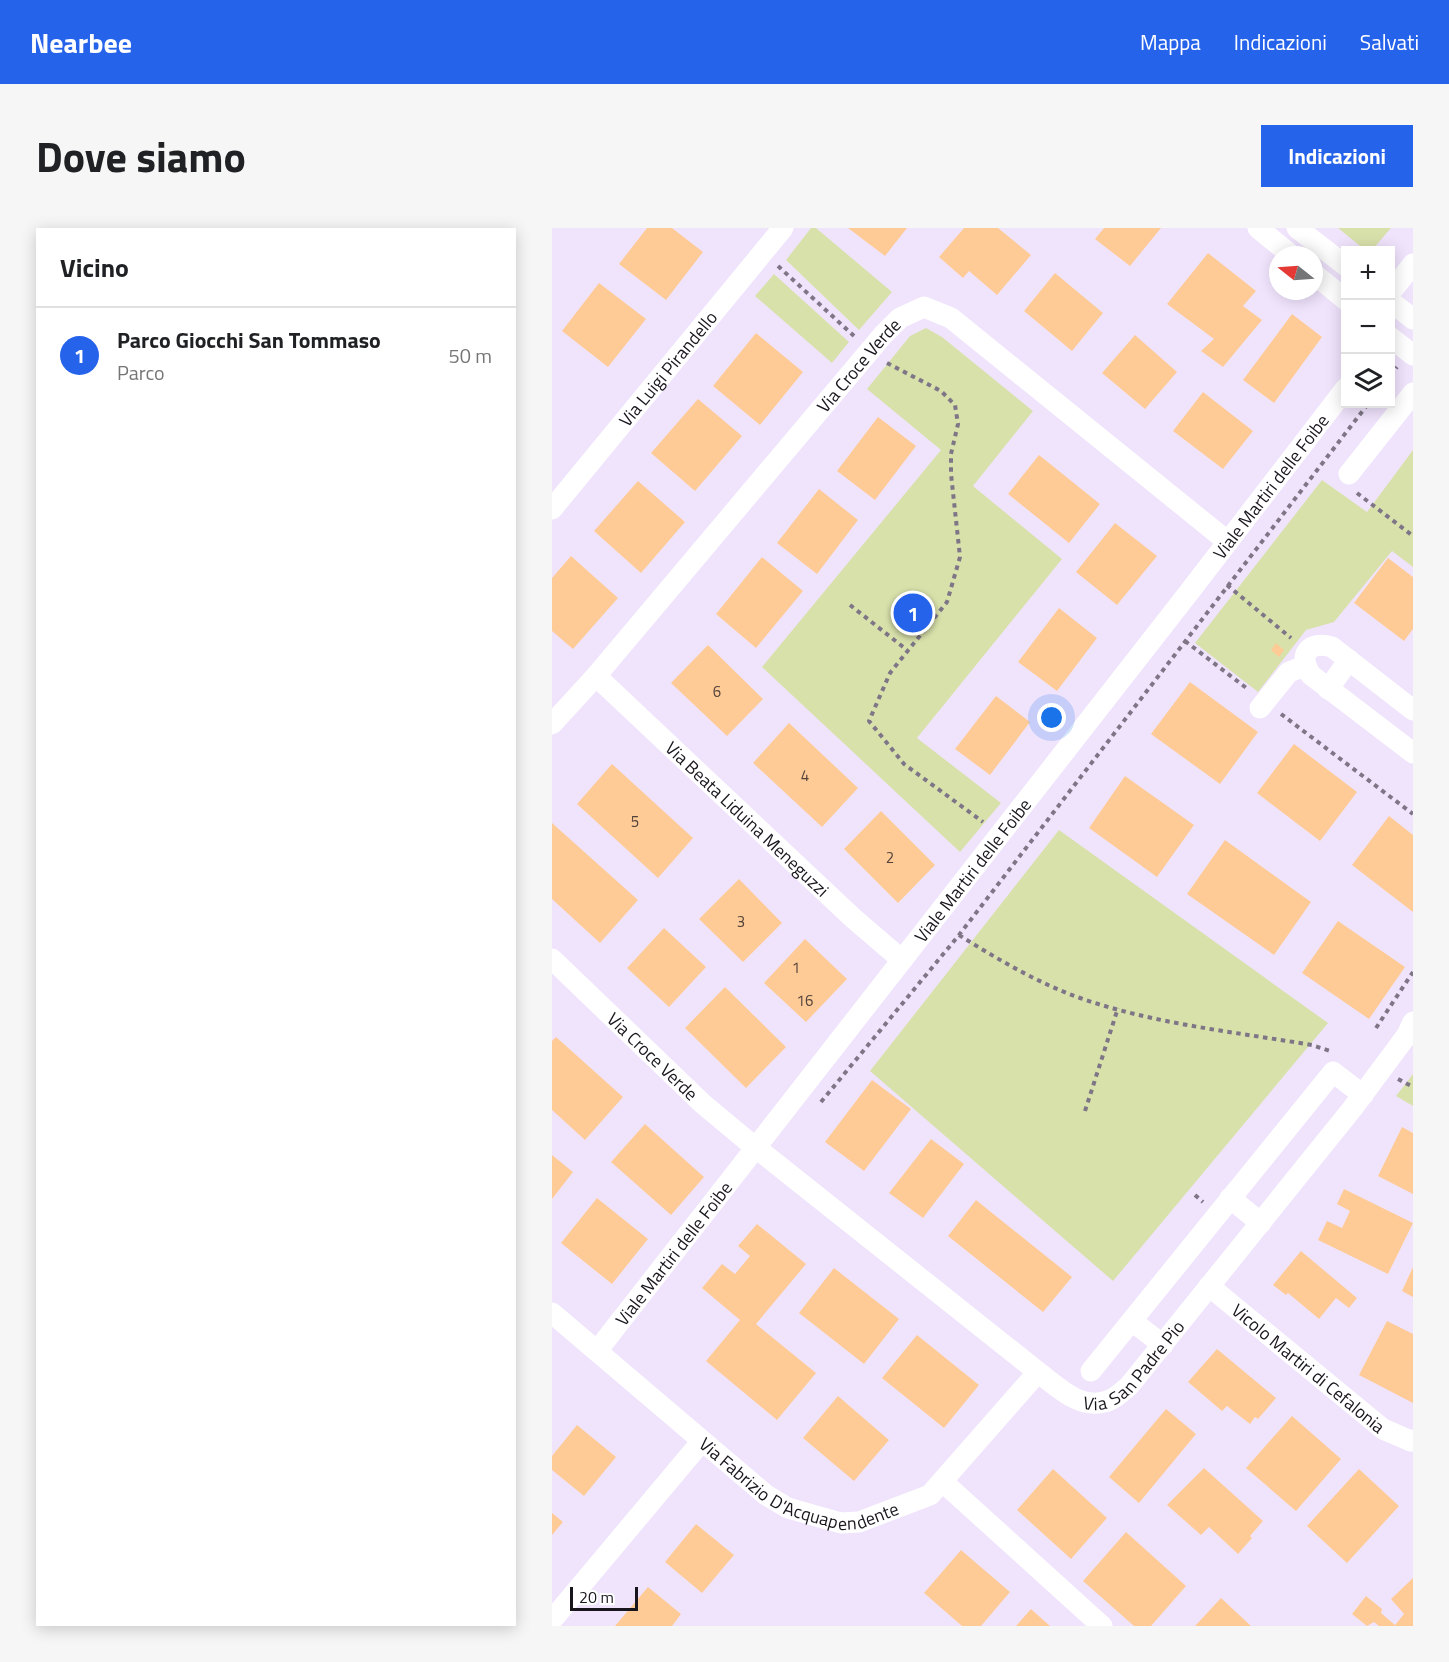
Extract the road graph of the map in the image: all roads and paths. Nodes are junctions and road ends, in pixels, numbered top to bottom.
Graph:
1 (783, 228) edge
2 (1258, 228) edge
3 (1302, 241) edge
4 (1280, 246) edge
5 (776, 263) dead end
6 (1341, 263) edge
7 (1413, 264) edge
8 (1323, 281) edge
9 (1395, 287) edge
10 (1341, 296) edge
11 (1395, 305) edge
12 (1413, 319) edge
13 (1395, 341) edge
14 (859, 342) dead end
15 (1413, 355) edge
16 (884, 361) dead end
17 (1413, 393) edge
18 (1341, 394) edge
19 (1365, 408) edge
20 (1320, 465) junction
21 (1328, 471) dead end
22 (1350, 481) joint
23 (552, 509) edge
24 (1413, 536) edge
25 (1228, 542) junction
26 (1227, 585) junction
27 (850, 605) dead end
28 (1185, 641) junction
29 (1296, 642) dead end
30 (907, 650) junction
31 (1349, 660) junction
32 (1305, 666) junction
33 (596, 676) junction
34 (1328, 689) junction
35 (1262, 705) junction
36 (1413, 710) edge
37 (552, 724) edge
38 (1413, 753) edge
39 (1413, 814) edge
40 (986, 825) dead end
41 (960, 935) junction
42 (552, 959) edge
43 (902, 960) junction
44 (1413, 972) edge
45 (1118, 1008) junction
46 (1413, 1022) edge
47 (1376, 1028) dead end
48 (1335, 1052) dead end
49 (1381, 1071) junction
50 (1413, 1087) edge
51 (1363, 1095) junction
52 (818, 1107) dead end
53 (1085, 1111) dead end
54 (756, 1148) junction
55 (1230, 1198) junction
56 (1261, 1223) junction
57 (1209, 1286) junction
58 (552, 1313) edge
59 (1132, 1321) junction
60 (1163, 1345) junction
61 (597, 1351) junction
62 (1090, 1371) dead end
63 (1038, 1372) junction
64 (1413, 1440) edge
65 (702, 1441) junction
66 (943, 1482) junction
67 (552, 1620) edge
68 (1102, 1626) edge

1 - 23 street, Via Luigi Pirandello
2 - 4 street
3 - 6 street
5 - 14 path
7 - 9 street
8 - 10 street
11 - 12 street
13 - 15 street
16 - 30 path
17 - 22 street
18 - 25 street, Viale Martiri delle Foibe
19 - 20 path
20 - 21 path
20 - 26 path
22 - 24 path
25 - 33 street, Via Croce Verde
25 - 43 street, Viale Martiri delle Foibe
26 - 28 path
26 - 29 path
27 - 30 path
28 - 35 path
28 - 41 path
30 - 40 path
31 - 32 street
31 - 34 street
31 - 36 street
32 - 34 street
32 - 35 street
33 - 37 street, Via Croce Verde
33 - 43 street, Via Beata Liduina Meneguzzi
34 - 38 street
35 - 39 path
41 - 45 path
41 - 52 path
42 - 54 street, Via Croce Verde
43 - 54 street, Viale Martiri delle Foibe
44 - 47 path
45 - 48 path
45 - 53 path
46 - 49 street, Via San Padre Pio
49 - 50 path
49 - 51 street, Via San Padre Pio
51 - 55 street
51 - 56 street, Via San Padre Pio
54 - 61 street, Viale Martiri delle Foibe
54 - 63 street, Via San Padre Pio
55 - 56 street
55 - 59 street
56 - 57 street, Via San Padre Pio
57 - 60 street, Via San Padre Pio
57 - 64 street, Vicolo Martiri di Cefalonia
58 - 61 street, Via Fabrizio D'Acquapendente
59 - 60 street
59 - 62 street
60 - 63 street, Via San Padre Pio
61 - 65 street, Via Fabrizio D'Acquapendente
63 - 66 street, Via Fabrizio D'Acquapendente
65 - 66 street, Via Fabrizio D'Acquapendente
65 - 67 street
66 - 68 street

